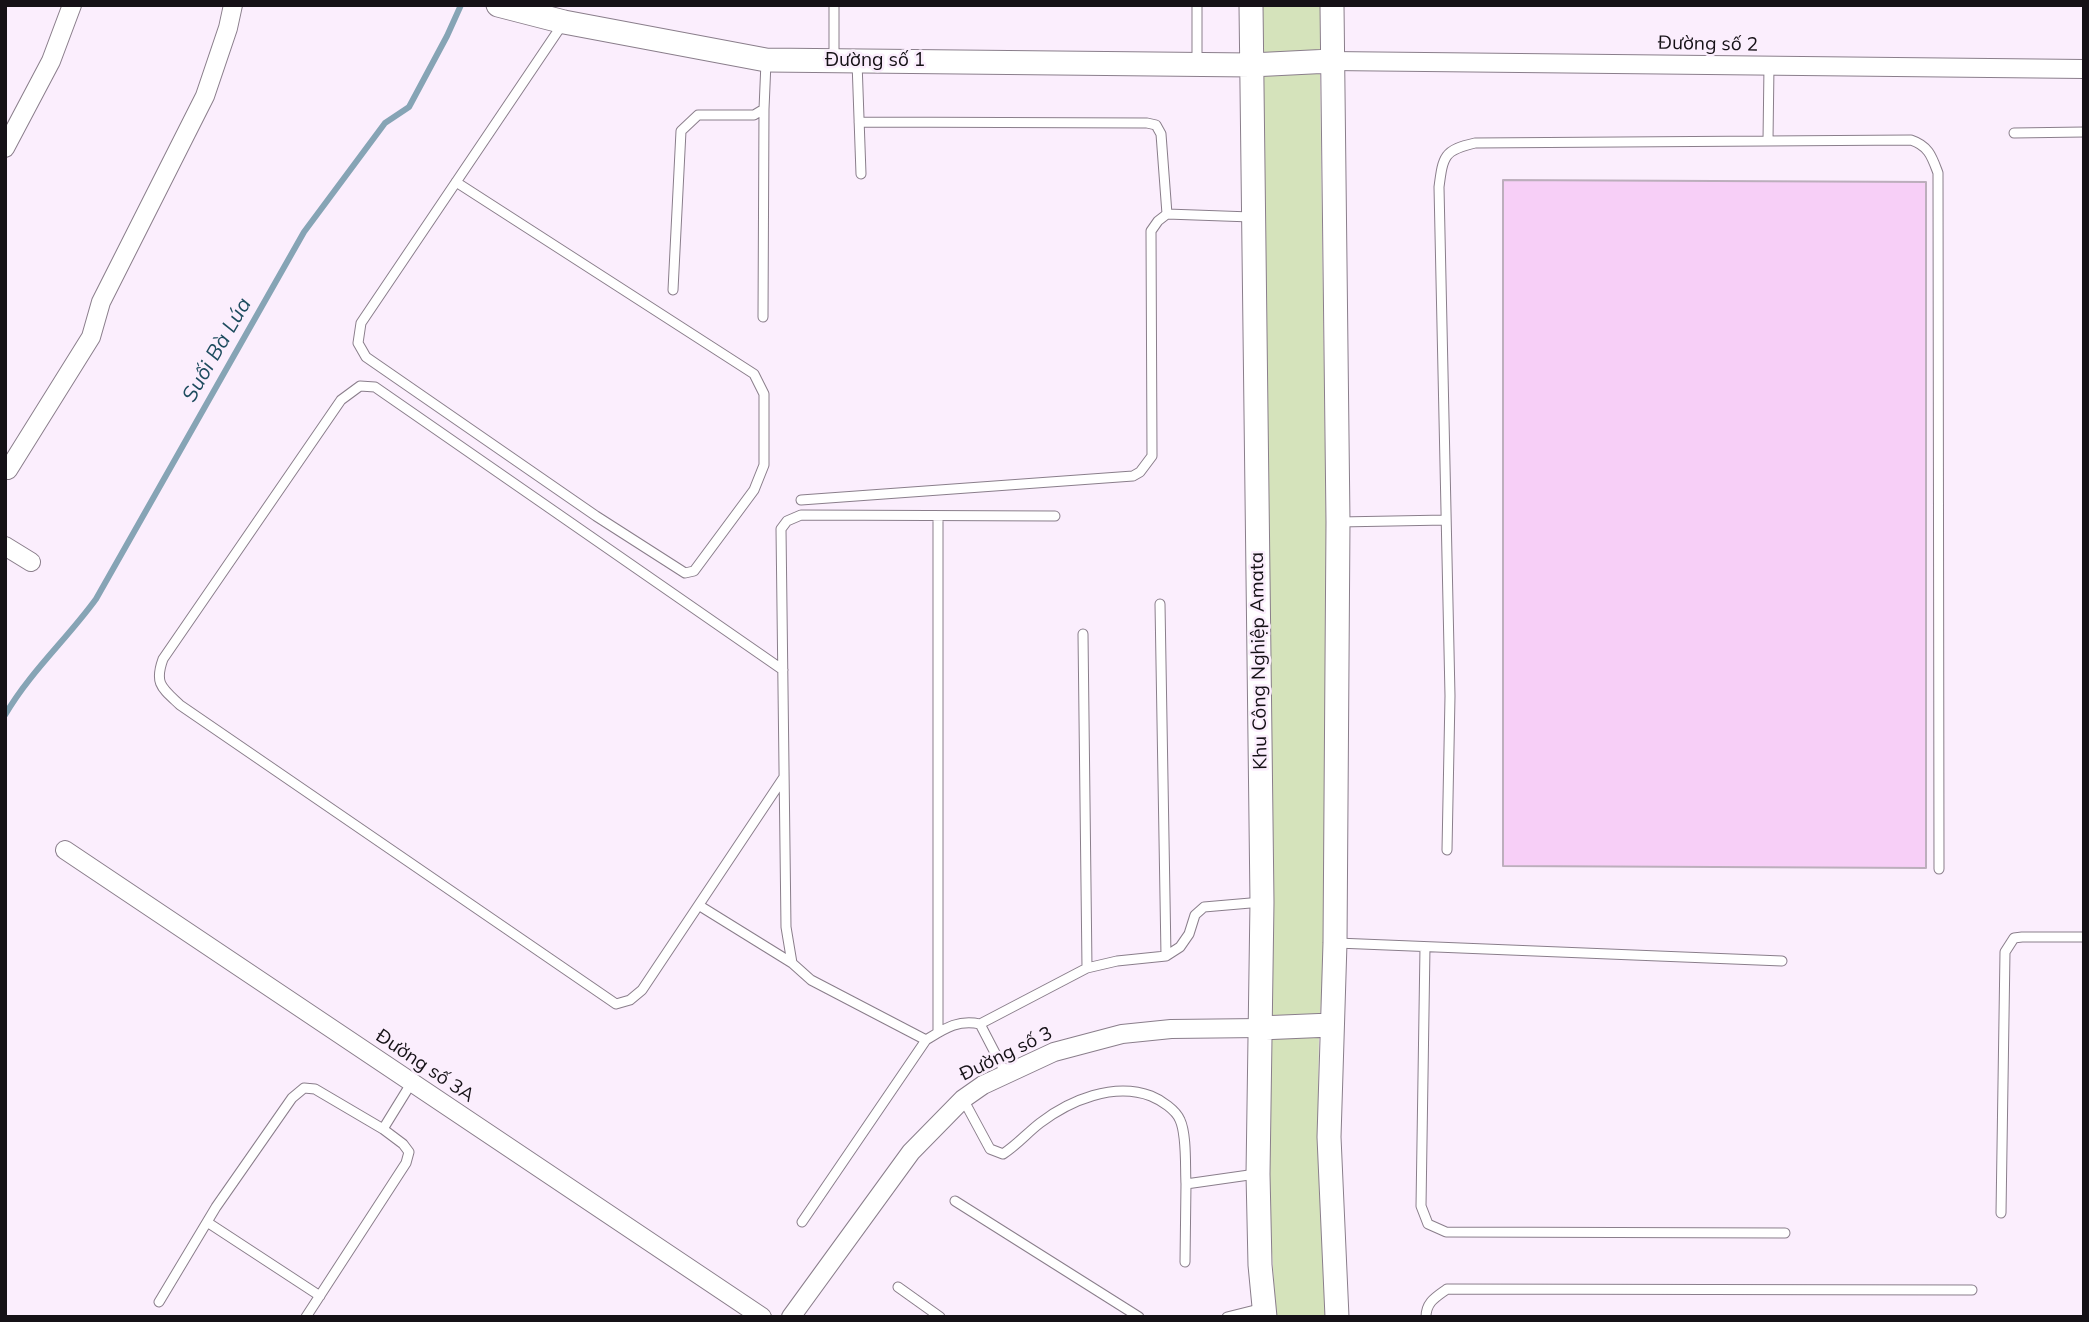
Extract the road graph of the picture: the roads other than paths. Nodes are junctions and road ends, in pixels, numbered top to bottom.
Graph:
1 (72, 5) edge
2 (233, 5) edge
3 (834, 5) edge
4 (1196, 5) edge
5 (1251, 5) edge
6 (1332, 5) edge
7 (502, 6) edge
8 (564, 22) junction
9 (766, 60) junction
10 (846, 60) junction
11 (1331, 61) junction
12 (1197, 64) junction
13 (1251, 65) junction
14 (1769, 66) junction
15 (2084, 69) edge
16 (764, 108) junction
17 (859, 122) junction
18 (2084, 132) edge
19 (2014, 133) dead end
20 (1768, 140) junction
21 (5, 148) edge
22 (861, 174) dead end
23 (456, 182) junction
24 (1167, 214) junction
25 (1253, 218) junction
26 (673, 290) dead end
27 (763, 317) dead end
28 (8, 470) dead end
29 (801, 500) dead end
30 (938, 516) junction
31 (1055, 516) dead end
32 (1446, 520) junction
33 (1338, 522) junction
34 (5, 545) edge
35 (31, 562) dead end
36 (1160, 604) dead end
37 (1083, 634) dead end
38 (783, 670) junction
39 (784, 777) junction
40 (65, 850) dead end
41 (1447, 850) dead end
42 (1938, 869) dead end
43 (1262, 902) junction
44 (700, 906) junction
45 (2084, 937) edge
46 (1335, 943) junction
47 (1425, 947) junction
48 (1166, 956) junction
49 (1782, 961) dead end
50 (792, 963) junction
51 (1087, 968) junction
52 (980, 1024) junction
53 (1331, 1026) junction
54 (1260, 1028) junction
55 (938, 1032) junction
56 (926, 1040) junction
57 (1006, 1074) junction
58 (412, 1082) junction
59 (962, 1099) junction
60 (383, 1129) junction
61 (1258, 1174) junction
62 (1186, 1184) junction
63 (955, 1201) dead end
64 (2001, 1213) dead end
65 (802, 1222) dead end
66 (207, 1223) junction
67 (1785, 1233) dead end
68 (1185, 1262) dead end
69 (898, 1287) dead end
70 (1972, 1290) dead end
71 (320, 1296) junction
72 (159, 1302) dead end
73 (1265, 1312) edge
74 (306, 1317) edge
75 (762, 1317) edge
76 (791, 1317) edge
77 (940, 1317) edge
78 (1139, 1317) edge
79 (1227, 1317) edge
80 (1337, 1317) edge
81 (1426, 1317) edge

1 - 21 street
2 - 28 street
3 - 10 lane
4 - 12 lane
5 - 13 street, Khu Công Nghiệp Amata
6 - 11 street
7 - 8 street, Đường số 1
8 - 9 street, Đường số 1
8 - 23 lane
9 - 10 street, Đường số 1
9 - 16 lane
10 - 12 street, Đường số 1
10 - 17 lane
11 - 13 street, Đường số 1
11 - 14 street, Đường số 2
11 - 33 street
12 - 13 street, Đường số 1
13 - 25 street, Khu Công Nghiệp Amata
14 - 15 street, Đường số 2
14 - 20 lane
16 - 26 lane
16 - 27 lane
17 - 22 lane
17 - 24 lane
18 - 19 lane
20 - 32 lane
20 - 42 lane
23 - 23 lane
24 - 25 lane
24 - 29 lane
25 - 43 street, Khu Công Nghiệp Amata
30 - 31 lane
30 - 38 lane
30 - 55 lane
32 - 33 lane
32 - 41 lane
33 - 46 street
34 - 35 street
36 - 48 lane
37 - 51 lane
38 - 39 lane
38 - 44 lane
39 - 44 lane
39 - 50 lane
40 - 58 street, Đường số 3A
43 - 48 lane
43 - 54 street, Khu Công Nghiệp Amata
44 - 50 lane
45 - 64 lane
46 - 47 lane
46 - 53 street
47 - 49 lane
47 - 67 lane
48 - 51 lane
50 - 56 lane
51 - 52 lane
52 - 55 lane
52 - 57 lane
53 - 54 street
53 - 80 street
54 - 57 street, Đường số 3
54 - 61 street, Khu Công Nghiệp Amata
55 - 56 lane
56 - 65 lane
57 - 59 street, Đường số 3
58 - 60 lane
58 - 75 street, Đường số 3A
59 - 62 lane
59 - 76 street, Đường số 3
60 - 66 lane
60 - 71 lane
61 - 62 lane
61 - 73 street, Khu Công Nghiệp Amata
62 - 68 lane
63 - 78 lane
66 - 71 lane
66 - 72 lane
69 - 77 lane
70 - 81 lane
71 - 74 lane
73 - 79 lane

